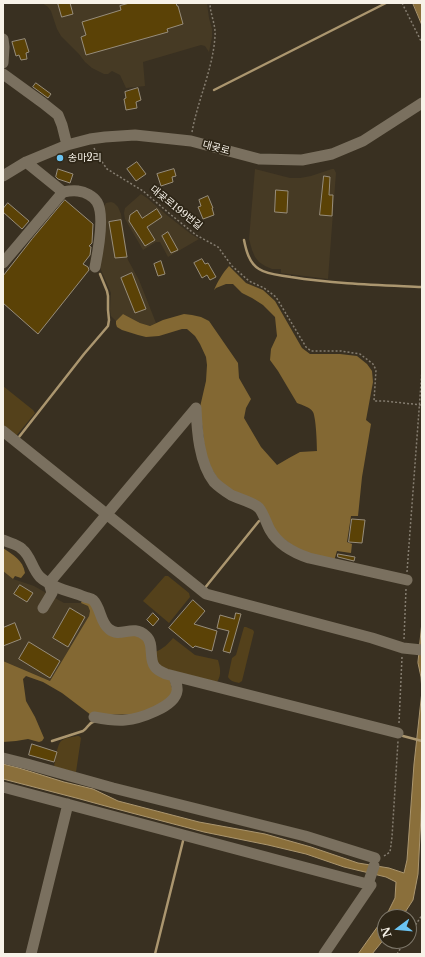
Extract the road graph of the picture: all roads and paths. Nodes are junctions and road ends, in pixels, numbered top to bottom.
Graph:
1 (210, 3) edge
2 (402, 3) edge
3 (3, 39) edge
4 (422, 43) edge
5 (3, 63) edge
6 (3, 74) edge
7 (422, 103) edge
8 (90, 139) junction
9 (191, 141) junction
10 (67, 145) junction
11 (26, 162) junction
12 (3, 176) edge
13 (63, 192) junction
14 (3, 263) edge
15 (95, 267) dead end
16 (422, 370) edge
17 (421, 404) edge
18 (3, 431) edge
19 (107, 515) junction
20 (3, 540) edge
21 (407, 580) junction
22 (49, 583) junction
23 (44, 608) dead end
24 (403, 648) junction
25 (422, 650) edge
26 (174, 676) junction
27 (94, 717) dead end
28 (398, 733) junction
29 (3, 758) edge
30 (3, 787) edge
31 (68, 804) junction
32 (372, 871) junction
33 (31, 954) edge
34 (324, 954) edge

1 - 9 path
2 - 4 path
3 - 5 street
6 - 10 street
7 - 9 street, 대곶로
8 - 9 street, 대곶로
8 - 10 street, 대곶로
8 - 17 path, 대곶로199번길
10 - 11 street, 대곶로
11 - 12 street, 대곶로
11 - 13 street
13 - 14 street
13 - 15 street
16 - 17 path
17 - 21 path
18 - 19 street
19 - 21 street
19 - 22 street
19 - 24 street
20 - 22 street
21 - 24 path
22 - 23 street
22 - 26 street
24 - 25 street
24 - 28 path
26 - 27 street
26 - 28 street
28 - 32 path
29 - 32 street
30 - 31 street
31 - 32 street
31 - 33 street
32 - 34 street

